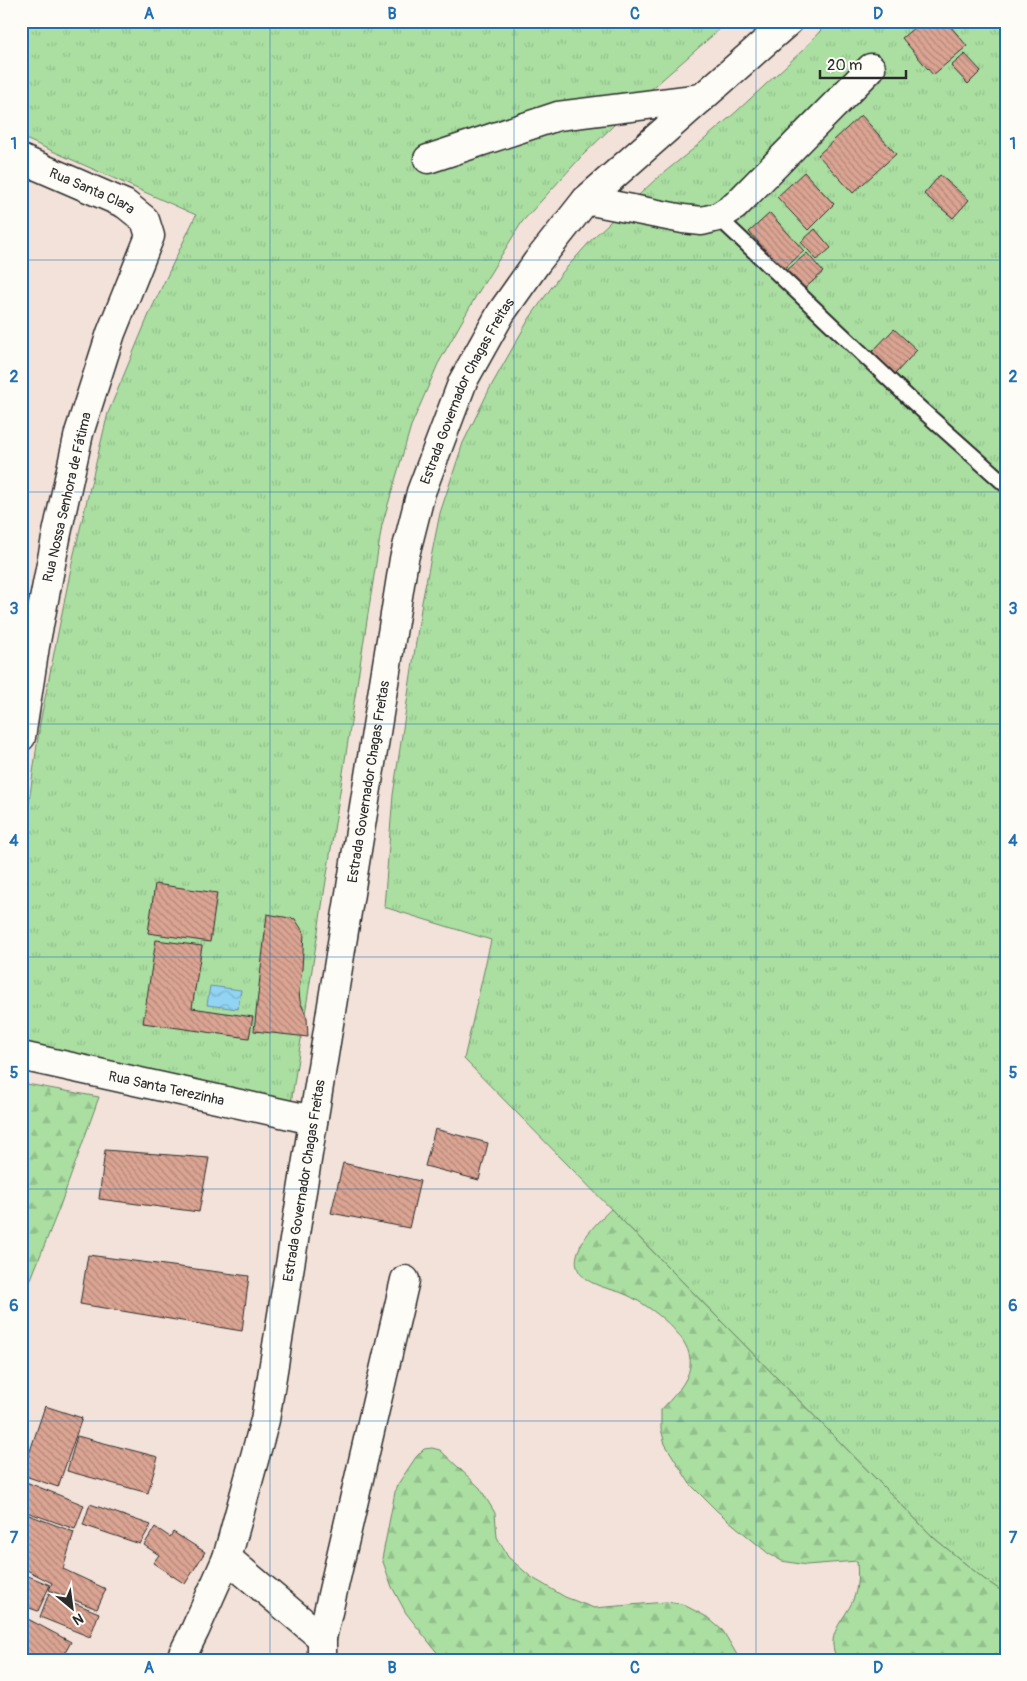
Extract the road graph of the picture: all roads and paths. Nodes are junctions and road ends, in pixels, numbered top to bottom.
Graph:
1 (789, 21) edge
2 (871, 68) dead end
3 (702, 98) junction
4 (21, 159) edge
5 (428, 159) dead end
6 (586, 200) junction
7 (718, 217) junction
8 (150, 236) joint
9 (1006, 485) edge
10 (21, 737) edge
11 (21, 1056) edge
12 (312, 1120) junction
13 (405, 1280) dead end
14 (227, 1558) junction
15 (322, 1649) edge
16 (180, 1660) edge

1 - 3 street, Estrada Governador Chagas Freitas
2 - 7 street
3 - 5 street
3 - 6 street, Estrada Governador Chagas Freitas
4 - 8 street, Rua Santa Clara
6 - 7 street
6 - 12 street, Estrada Governador Chagas Freitas
7 - 9 lane
8 - 10 street, Rua Nossa Senhora de Fátima
11 - 12 street, Rua Santa Terezinha
12 - 14 street, Estrada Governador Chagas Freitas
13 - 15 street
14 - 15 street
14 - 16 street, Estrada Governador Chagas Freitas

